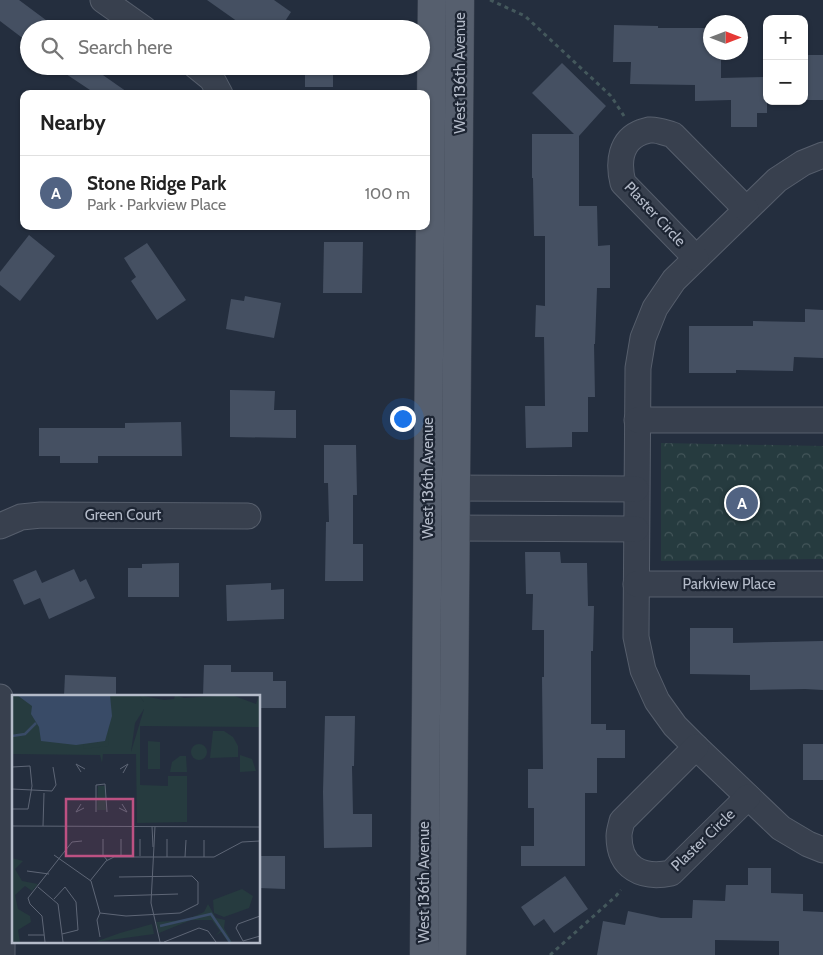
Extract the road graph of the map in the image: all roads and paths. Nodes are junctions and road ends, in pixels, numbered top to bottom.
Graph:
1 (103, 0) edge
2 (432, 0) edge
3 (460, 0) edge
4 (490, 0) edge
5 (131, 20) edge
6 (207, 75) edge
7 (218, 90) edge
8 (636, 135) junction
9 (823, 155) edge
10 (746, 209) junction
11 (696, 258) junction
12 (637, 420) junction
13 (823, 420) edge
14 (457, 488) junction
15 (428, 489) junction
16 (636, 489) junction
17 (248, 516) dead end
18 (0, 526) edge
19 (428, 528) junction
20 (456, 528) junction
21 (636, 529) junction
22 (636, 584) junction
23 (823, 584) edge
24 (0, 697) edge
25 (696, 747) junction
26 (8, 784) edge
27 (748, 797) junction
28 (823, 850) edge
29 (636, 870) junction
30 (2, 955) edge
31 (424, 955) edge
32 (452, 955) edge
33 (550, 955) edge

1 - 5 street
2 - 15 main road, West 136th Avenue
3 - 14 main road, West 136th Avenue
4 - 8 path
6 - 7 street
8 - 10 street
8 - 11 street, Plaster Circle
9 - 10 street, Plaster Circle
10 - 11 street, Plaster Circle
11 - 12 street, Plaster Circle
12 - 13 street
12 - 16 street, Plaster Circle
14 - 15 street
14 - 16 street
14 - 20 main road, West 136th Avenue
15 - 19 main road, West 136th Avenue
16 - 21 street, Plaster Circle
17 - 18 street, Green Court
19 - 20 street
19 - 31 main road, West 136th Avenue
20 - 21 street
20 - 32 main road, West 136th Avenue
21 - 22 street, Plaster Circle
22 - 23 street, Parkview Place
22 - 25 street, Plaster Circle
24 - 26 street
25 - 27 street, Plaster Circle
25 - 29 street
26 - 30 street
27 - 28 street, Plaster Circle
27 - 29 street, Plaster Circle
29 - 33 path

